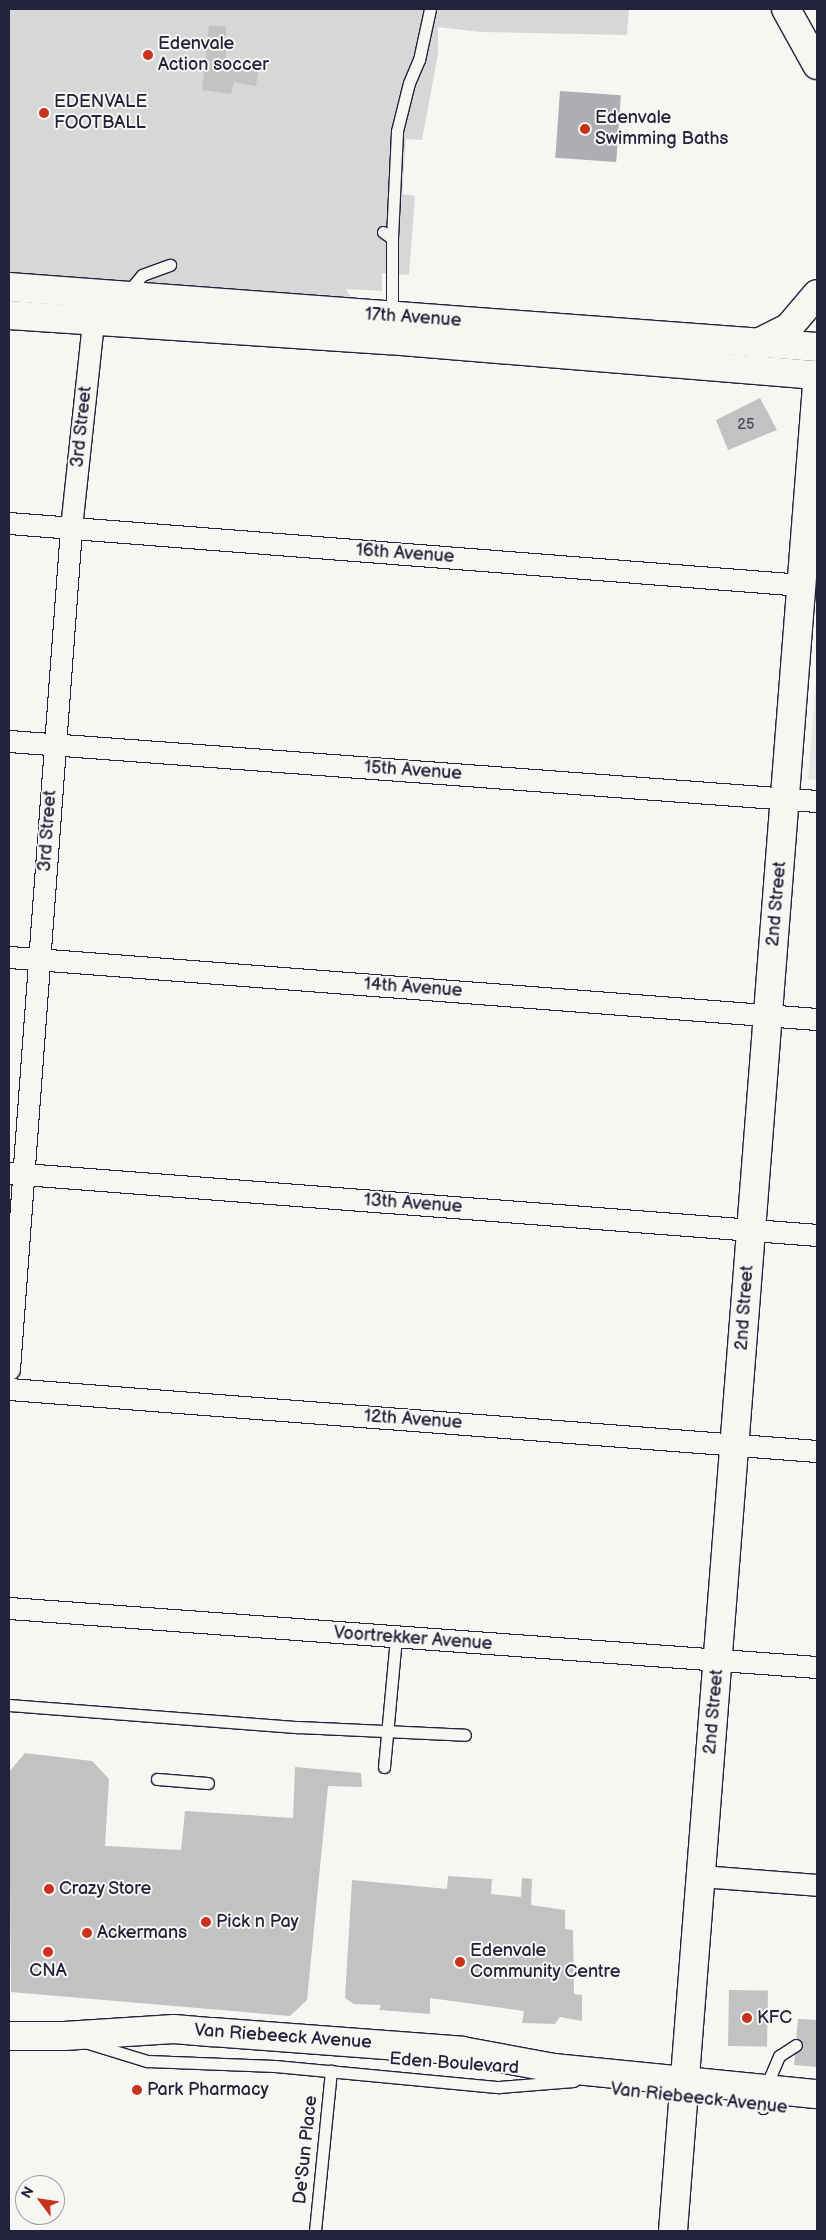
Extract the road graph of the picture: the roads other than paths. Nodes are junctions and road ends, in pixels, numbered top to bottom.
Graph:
1 (430, 9) edge
2 (786, 9) edge
3 (817, 65) edge
4 (170, 265) dead end
5 (9, 287) edge
6 (97, 294) junction
7 (817, 294) edge
8 (126, 295) junction
9 (9, 315) edge
10 (93, 321) junction
11 (391, 329) junction
12 (758, 343) junction
13 (817, 347) edge
14 (817, 375) edge
15 (817, 384) edge
16 (9, 523) edge
17 (71, 528) junction
18 (802, 584) junction
19 (9, 741) edge
20 (55, 744) junction
21 (786, 798) junction
22 (817, 801) edge
23 (9, 957) edge
24 (38, 960) junction
25 (767, 1015) junction
26 (817, 1019) edge
27 (16, 1174) edge
28 (751, 1230) junction
29 (817, 1235) edge
30 (9, 1369) edge
31 (9, 1389) edge
32 (735, 1445) junction
33 (817, 1451) edge
34 (9, 1608) edge
35 (396, 1638) junction
36 (718, 1660) junction
37 (817, 1667) edge
38 (9, 1705) edge
39 (386, 1732) junction
40 (465, 1735) dead end
41 (384, 1767) dead end
42 (157, 1779) dead end
43 (208, 1783) dead end
44 (701, 1876) junction
45 (817, 1885) edge
46 (9, 2036) edge
47 (64, 2036) junction
48 (796, 2045) dead end
49 (331, 2071) junction
50 (565, 2074) junction
51 (684, 2092) junction
52 (817, 2094) edge
53 (764, 2098) junction
54 (817, 2112) edge
55 (315, 2231) edge
56 (673, 2231) edge

1 - 11 lane
2 - 3 main road
4 - 8 lane
5 - 6 main road, 17th Avenue
6 - 8 main road, 17th Avenue
6 - 10 street, 3rd Street
7 - 12 main road
8 - 11 main road, 17th Avenue
9 - 10 main road, 17th Avenue
10 - 11 main road, 17th Avenue
10 - 17 street, 3rd Street
11 - 12 main road, 17th Avenue
11 - 14 main road, 17th Avenue
12 - 13 main road, 17th Avenue
15 - 18 main road, 2nd Street
16 - 17 street, 16th Avenue
17 - 18 street, 16th Avenue
17 - 20 street, 3rd Street
18 - 21 main road, 2nd Street
19 - 20 street, 15th Avenue
20 - 21 street, 15th Avenue
20 - 24 street, 3rd Street
21 - 22 street, 15th Avenue
21 - 25 main road, 2nd Street
23 - 24 street, 14th Avenue
24 - 25 street, 14th Avenue
24 - 27 street, 3rd Street
25 - 26 street, 14th Avenue
25 - 28 main road, 2nd Street
27 - 28 street, 13th Avenue
27 - 30 street, 3rd Street
28 - 29 street, 13th Avenue
28 - 32 main road, 2nd Street
31 - 32 street, 12th Avenue
32 - 33 street, 12th Avenue
32 - 36 main road, 2nd Street
34 - 35 street, Voortrekker Avenue
35 - 36 street, Voortrekker Avenue
35 - 39 lane
36 - 37 street, Voortrekker Avenue
36 - 44 main road, 2nd Street
38 - 39 lane
39 - 40 lane
39 - 41 lane
42 - 43 lane
44 - 45 street
44 - 51 main road, 2nd Street
46 - 47 main road, Van Riebeeck Avenue
47 - 49 lane, Eden Boulevard
47 - 50 main road, Van Riebeeck Avenue
48 - 53 lane
49 - 50 lane, Eden Boulevard
49 - 55 lane, De'Sun Place
50 - 51 main road, Van Riebeeck Avenue
51 - 53 main road, Van Riebeeck Avenue
51 - 56 main road, 2nd Street
52 - 53 main road, Van Riebeeck Avenue
53 - 54 main road, Van Riebeeck Avenue

